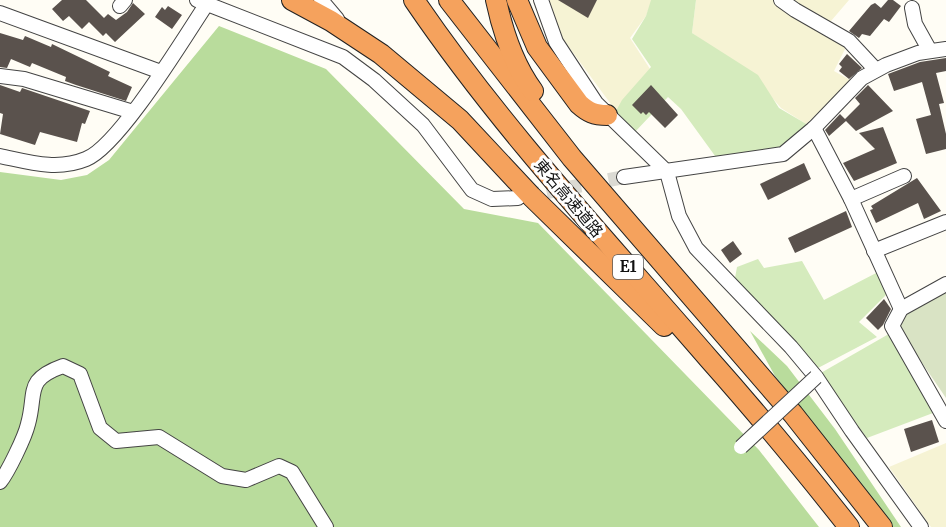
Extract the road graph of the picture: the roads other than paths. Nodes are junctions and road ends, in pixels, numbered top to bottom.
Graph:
1 (292, 0) edge
2 (321, 0) edge
3 (414, 0) edge
4 (449, 0) edge
5 (496, 0) edge
6 (516, 0) edge
7 (541, 0) edge
8 (781, 0) edge
9 (201, 2) edge
10 (912, 8) dead end
11 (0, 13) edge
12 (354, 36) junction
13 (946, 49) edge
14 (930, 51) junction
15 (876, 70) junction
16 (161, 72) junction
17 (0, 76) edge
18 (133, 112) junction
19 (607, 116) junction
20 (814, 128) junction
21 (0, 156) edge
22 (667, 172) junction
23 (904, 176) dead end
24 (624, 177) tunnel mouth
25 (518, 198) tunnel mouth
26 (851, 199) junction
27 (615, 209) junction
28 (946, 222) edge
29 (874, 251) junction
30 (946, 284) edge
31 (901, 309) junction
32 (816, 377) junction
33 (759, 418) junction
34 (946, 421) edge
35 (741, 447) dead end
36 (0, 482) edge
37 (326, 527) edge
38 (849, 527) edge
39 (882, 527) edge
40 (921, 527) edge

1 - 12 highway
2 - 12 street
3 - 33 highway, 東名高速道路 / E1
4 - 27 highway, 東名高速道路 / E1
5 - 27 highway
6 - 19 highway
7 - 19 street
8 - 15 street
9 - 16 street
9 - 25 street
10 - 14 street
11 - 16 street
12 - 33 highway
13 - 14 street
14 - 15 street
15 - 20 street
16 - 18 street
17 - 18 street
18 - 21 street
19 - 22 street
20 - 22 street
20 - 26 street
22 - 24 street
22 - 32 street
23 - 26 street
26 - 29 street
27 - 39 highway, 東名高速道路 / E1
28 - 29 street
29 - 31 street
30 - 31 street
31 - 34 street
32 - 35 street, bridge
32 - 40 street
33 - 38 highway, 東名高速道路 / E1
36 - 37 street

